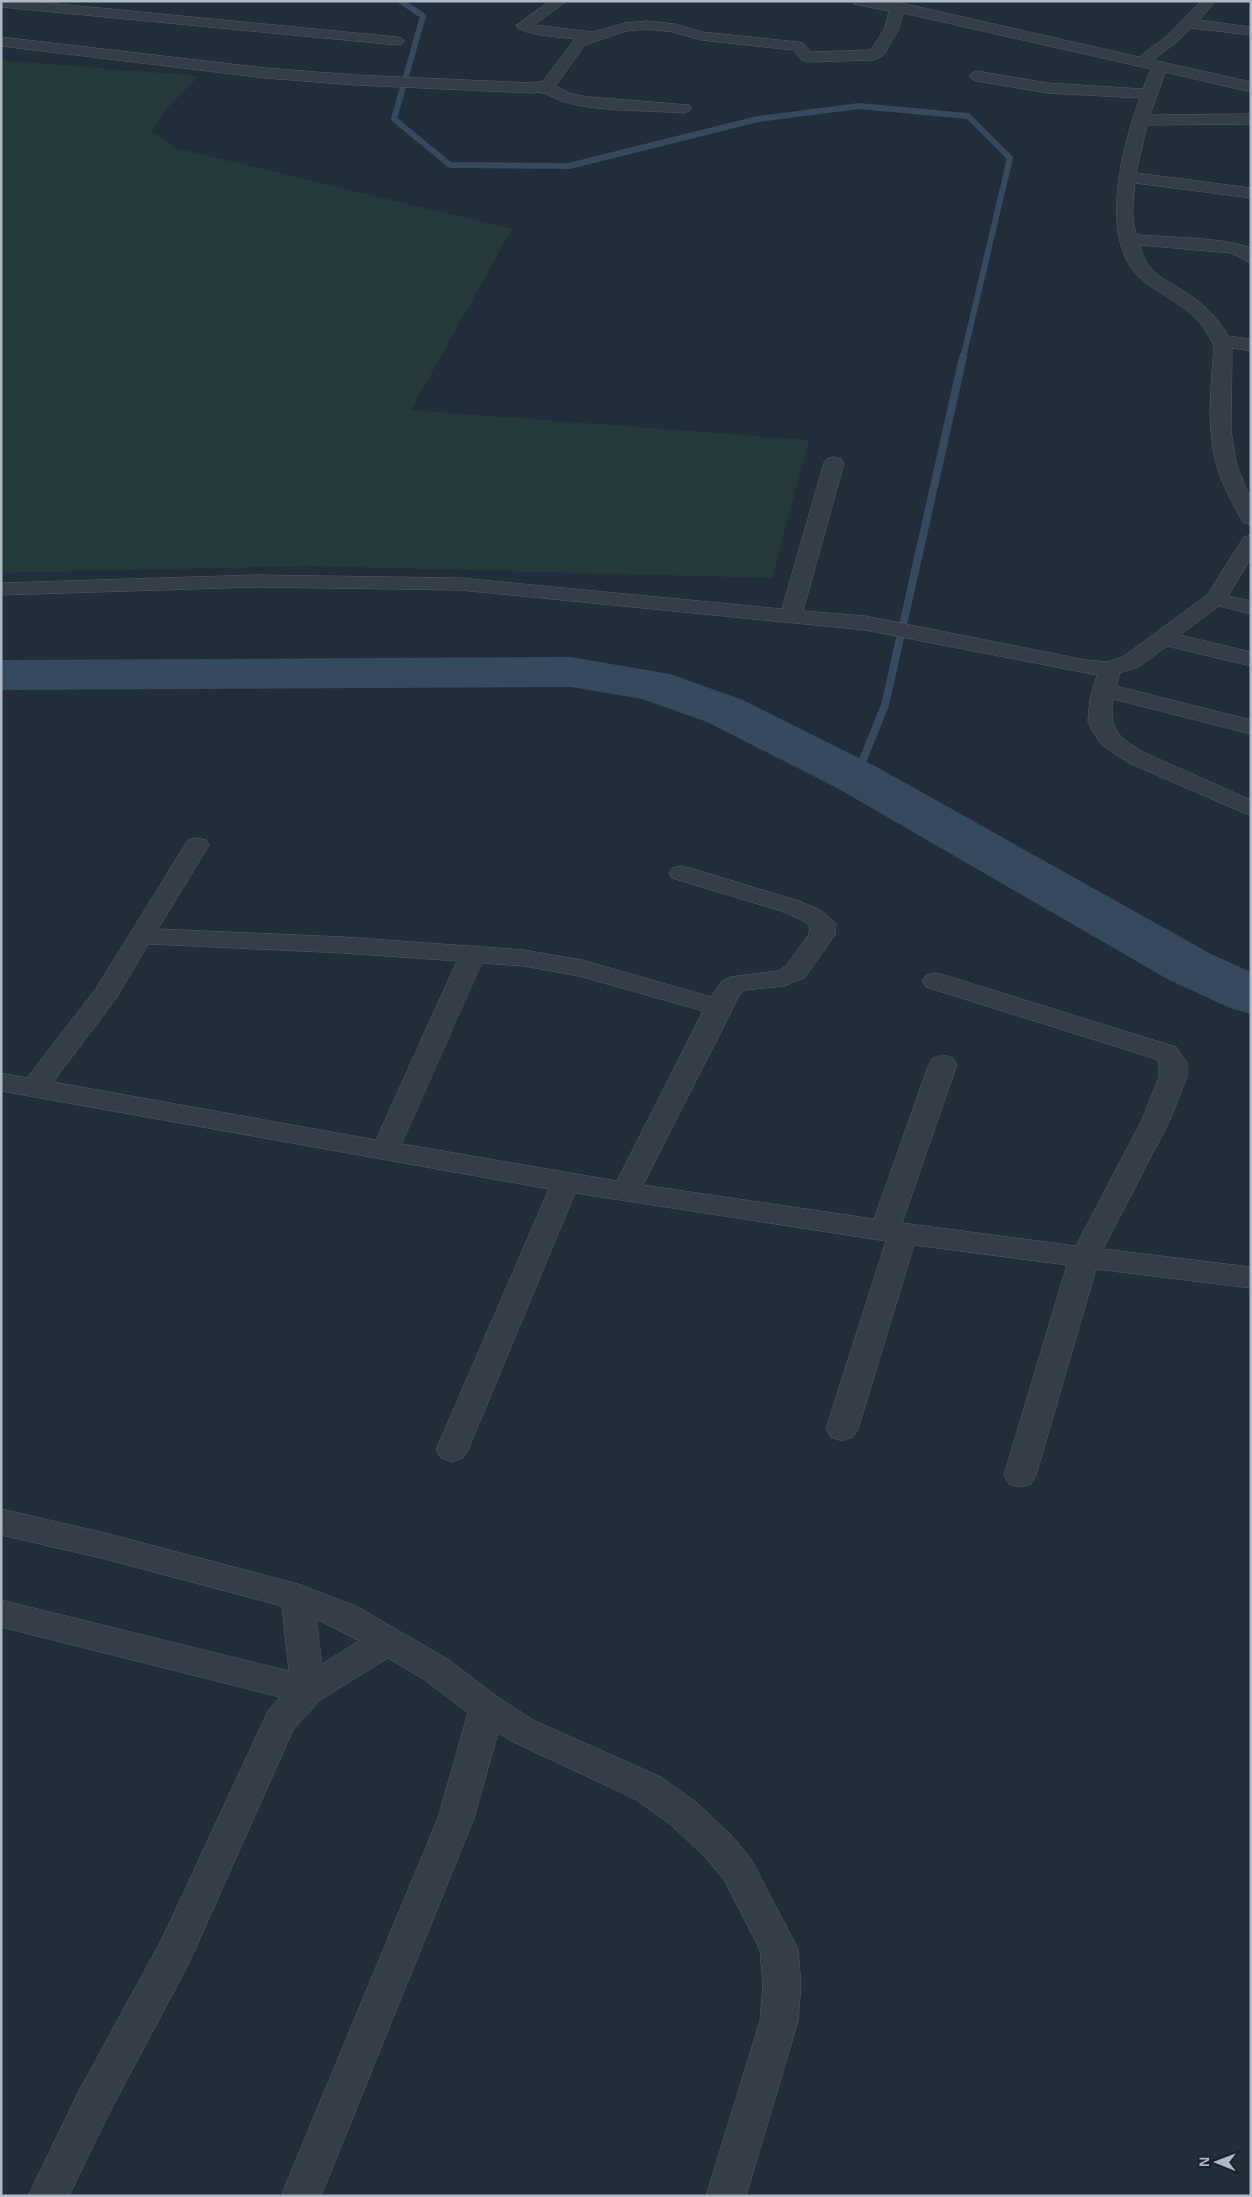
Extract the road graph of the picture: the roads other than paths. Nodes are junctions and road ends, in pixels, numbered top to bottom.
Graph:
1 (560, 1) edge
2 (860, 1) edge
3 (1209, 1) edge
4 (1, 3) edge
5 (897, 6) junction
6 (198, 8) dead end
7 (183, 20) junction
8 (1187, 23) junction
9 (1251, 31) edge
10 (591, 36) junction
11 (1, 41) edge
12 (396, 41) dead end
13 (1141, 62) junction
14 (1159, 67) junction
15 (977, 76) dead end
16 (543, 87) junction
17 (1251, 87) edge
18 (1150, 94) junction
19 (683, 108) dead end
20 (1251, 119) edge
21 (1140, 120) junction
22 (1231, 120) junction
23 (1251, 125) edge
24 (1126, 177) junction
25 (1251, 193) edge
26 (1129, 237) junction
27 (1248, 248) edge
28 (1222, 341) junction
29 (1251, 345) edge
30 (834, 463) dead end
31 (1251, 519) edge
32 (1251, 541) edge
33 (1241, 574) edge
34 (1, 589) edge
35 (1215, 599) junction
36 (1251, 608) edge
37 (791, 616) junction
38 (1163, 638) junction
39 (1251, 659) edge
40 (1107, 680) junction
41 (1251, 727) edge
42 (1251, 809) edge
43 (197, 846) dead end
44 (682, 873) dead end
45 (141, 936) junction
46 (474, 954) junction
47 (935, 981) dead end
48 (718, 1007) junction
49 (943, 1064) dead end
50 (1, 1082) edge
51 (34, 1088) junction
52 (385, 1150) junction
53 (566, 1181) junction
54 (626, 1191) junction
55 (894, 1231) junction
56 (1084, 1258) junction
57 (1251, 1278) edge
58 (842, 1429) dead end
59 (452, 1450) dead end
60 (1020, 1475) dead end
61 (1, 1522) edge
62 (298, 1597) junction
63 (1, 1613) edge
64 (388, 1641) junction
65 (308, 1690) junction
66 (488, 1708) junction
67 (48, 2196) edge
68 (301, 2196) edge
69 (726, 2196) edge

1 - 10 street
2 - 5 street
3 - 8 street
4 - 7 street
5 - 10 street
5 - 13 street
6 - 7 street
7 - 12 street
8 - 9 street
8 - 13 street
10 - 16 street
11 - 16 street
13 - 14 street
14 - 17 street
14 - 18 street
15 - 18 street
16 - 19 street
18 - 21 street
20 - 22 street
21 - 22 street
21 - 24 street
22 - 23 street
24 - 25 street
24 - 26 street
26 - 27 street
26 - 28 street
28 - 29 street
28 - 31 street
30 - 37 street
32 - 33 street
33 - 35 street
34 - 37 street
35 - 36 street
35 - 38 street
37 - 40 street
38 - 39 street
38 - 40 street
40 - 41 street
40 - 42 street
43 - 45 street
44 - 48 street
45 - 46 street
45 - 51 street
46 - 48 street
46 - 52 street
47 - 56 street
48 - 54 street
49 - 55 street
50 - 51 street
51 - 52 street
52 - 53 street
53 - 54 street
53 - 59 street
54 - 55 street
55 - 56 street
55 - 58 street
56 - 57 street
56 - 60 street
61 - 62 street
62 - 64 street
62 - 65 street
63 - 65 street
64 - 65 street
64 - 66 street
65 - 67 street
66 - 68 street
66 - 69 street

